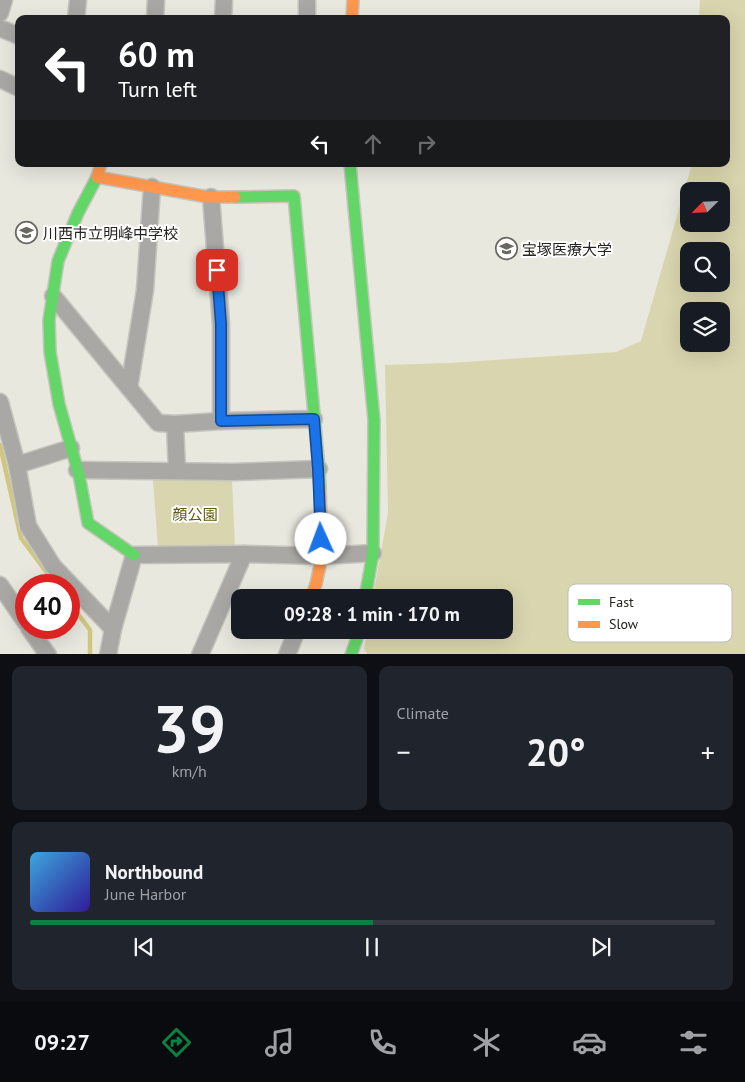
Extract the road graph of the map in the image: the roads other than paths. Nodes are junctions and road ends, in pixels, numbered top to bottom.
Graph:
1 (4, 0) edge
2 (78, 0) edge
3 (156, 0) edge
4 (224, 0) edge
5 (307, 0) edge
6 (353, 0) edge
7 (0, 13) edge
8 (76, 15) edge
9 (155, 15) edge
10 (223, 15) edge
11 (307, 15) edge
12 (352, 15) edge
13 (0, 28) edge
14 (15, 34) edge
15 (0, 79) edge
16 (15, 86) edge
17 (100, 167) edge
18 (350, 167) edge
19 (97, 177) junction
20 (152, 187) junction
21 (211, 197) junction
22 (53, 296) junction
23 (129, 388) junction
24 (0, 402) edge
25 (314, 419) junction
26 (221, 421) junction
27 (175, 424) junction
28 (71, 448) junction
29 (17, 465) junction
30 (318, 469) junction
31 (77, 470) junction
32 (177, 471) junction
33 (373, 553) junction
34 (244, 554) junction
35 (134, 555) junction
36 (322, 556) junction
37 (0, 585) edge
38 (314, 589) edge
39 (367, 589) edge
40 (15, 607) edge
41 (114, 629) junction
42 (37, 639) edge
43 (293, 639) edge
44 (357, 639) edge
45 (48, 654) edge
46 (108, 654) edge
47 (200, 654) edge
48 (287, 654) edge
49 (351, 654) edge

1 - 7 street
2 - 8 street
3 - 9 street
4 - 10 street
5 - 11 street
6 - 12 street
13 - 14 street
15 - 16 street
17 - 19 street
18 - 33 street
19 - 20 street
19 - 22 street
20 - 21 street
20 - 23 street
21 - 25 street
21 - 26 street
22 - 23 street
22 - 28 street
23 - 27 street
24 - 29 street
25 - 26 street
25 - 30 street
26 - 27 street
27 - 32 street
28 - 29 street
28 - 31 street
29 - 41 street
30 - 32 street
30 - 36 street
31 - 32 street
31 - 35 street
33 - 36 street
33 - 39 street
34 - 35 street
34 - 36 street
34 - 47 street
35 - 41 street
36 - 38 street
37 - 40 street
41 - 46 street
42 - 45 street
43 - 48 street
44 - 49 street

